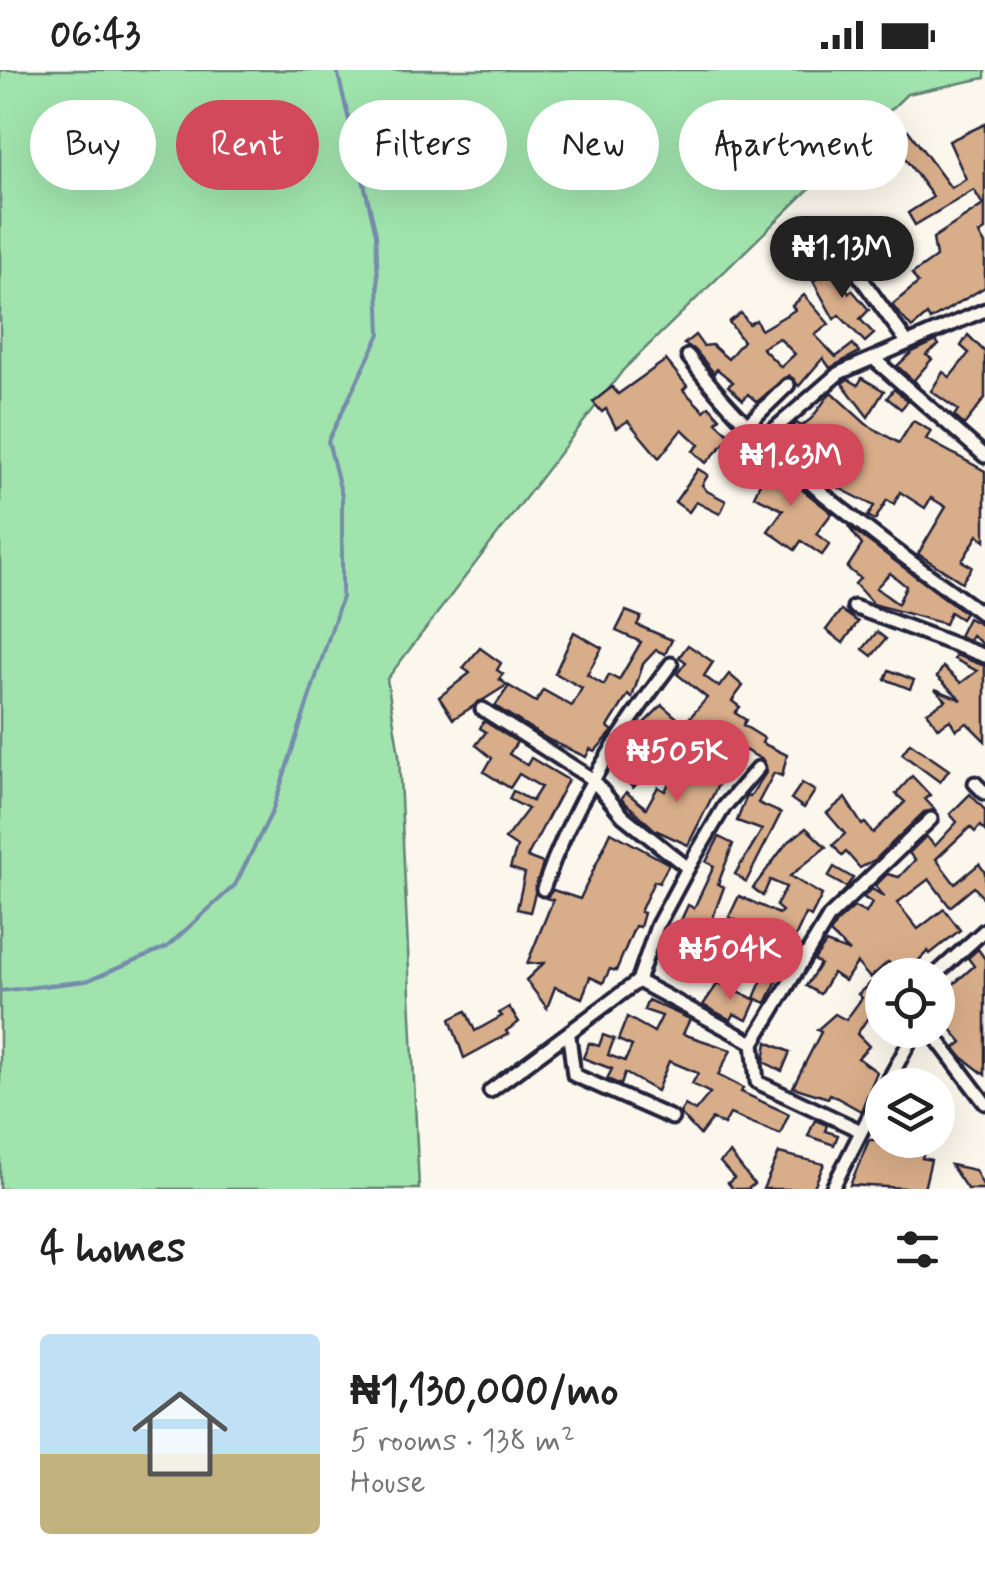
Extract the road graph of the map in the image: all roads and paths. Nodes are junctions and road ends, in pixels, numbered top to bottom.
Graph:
1 (848, 260) dead end
2 (985, 310) edge
3 (908, 342) junction
4 (688, 356) dead end
5 (874, 359) junction
6 (788, 385) dead end
7 (747, 425) junction
8 (762, 440) junction
9 (985, 456) edge
10 (854, 607) dead end
11 (985, 616) edge
12 (985, 656) edge
13 (671, 664) dead end
14 (482, 709) dead end
15 (758, 768) dead end
16 (592, 779) junction
17 (975, 783) dead end
18 (985, 793) edge
19 (931, 820) dead end
20 (688, 868) junction
21 (542, 889) dead end
22 (985, 930) edge
23 (954, 958) edge
24 (638, 981) junction
25 (569, 1036) junction
26 (753, 1043) junction
27 (944, 1048) edge
28 (490, 1090) dead end
29 (985, 1103) edge
30 (672, 1118) dead end
31 (865, 1124) edge
32 (861, 1132) junction
33 (832, 1189) edge

1 - 3 street
2 - 3 street
3 - 5 street
4 - 7 street
5 - 8 street
5 - 9 street
6 - 7 street
7 - 8 street
8 - 11 street
10 - 12 street
13 - 16 street
14 - 16 street
15 - 20 street
16 - 20 street
16 - 21 street
17 - 18 street
19 - 26 street
20 - 24 street
22 - 23 street
24 - 25 street
24 - 26 street
25 - 28 street
25 - 30 street
26 - 32 street
27 - 29 street
31 - 32 street
32 - 33 street

